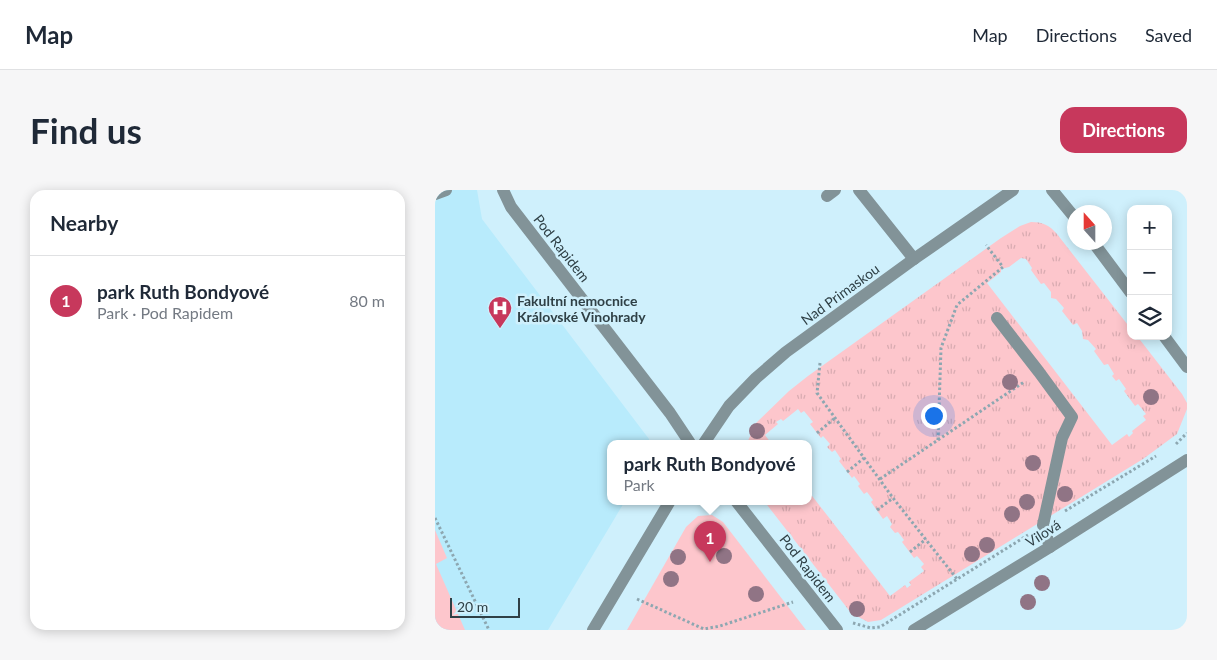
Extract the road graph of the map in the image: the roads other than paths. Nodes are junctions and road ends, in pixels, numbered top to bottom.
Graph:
1 (446, 190) edge
2 (503, 190) edge
3 (859, 190) edge
4 (1013, 190) edge
5 (1052, 190) edge
6 (435, 194) edge
7 (1067, 208) edge
8 (1099, 250) edge
9 (914, 259) junction
10 (1127, 288) edge
11 (997, 318) dead end
12 (1167, 340) edge
13 (1187, 367) edge
14 (688, 440) edge
15 (707, 440) edge
16 (1187, 460) edge
17 (667, 505) edge
18 (739, 505) edge
19 (1050, 546) junction
20 (593, 630) edge
21 (837, 630) edge
22 (914, 630) edge

1 - 6 street
2 - 14 street, Pod Rapidem
3 - 9 street
4 - 9 street, Nad Primaskou
5 - 7 street
8 - 10 street
9 - 15 street, Nad Primaskou
11 - 19 street
12 - 13 street
16 - 19 street, Vilová
17 - 20 street
18 - 21 street, Pod Rapidem
19 - 22 street, Vilová

